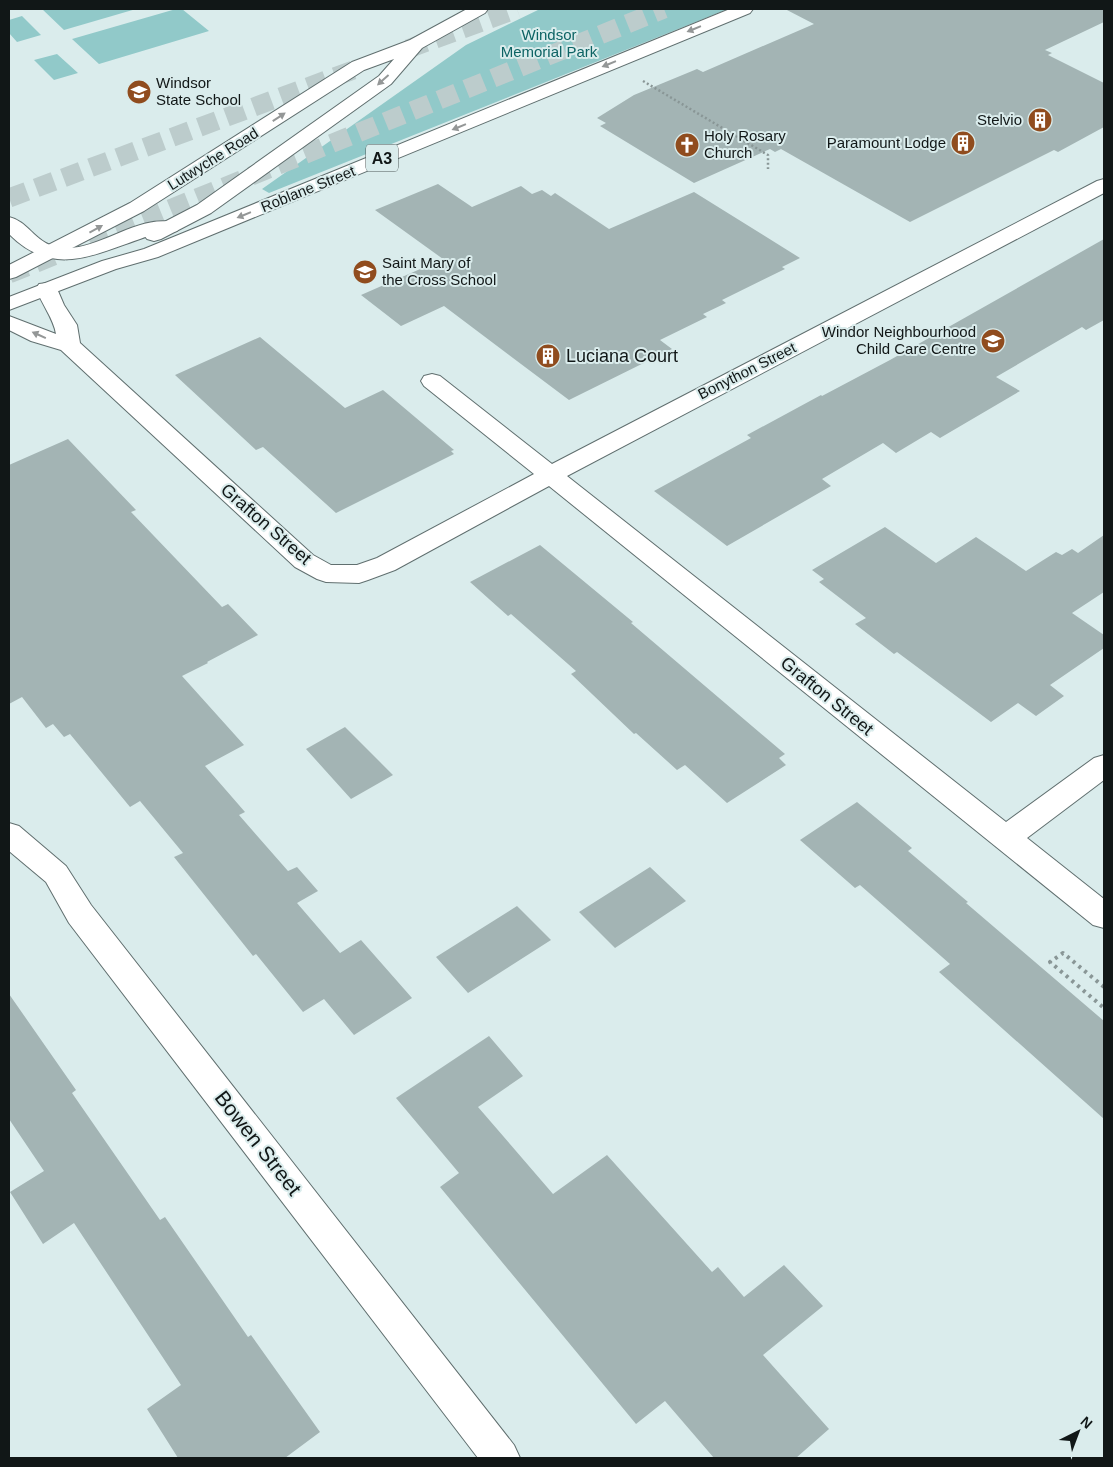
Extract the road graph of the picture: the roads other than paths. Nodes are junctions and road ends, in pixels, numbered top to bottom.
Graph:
1 (479, 9) edge
2 (744, 9) edge
3 (416, 44) junction
4 (1104, 185) edge
5 (9, 223) edge
6 (170, 227) junction
7 (53, 252) junction
8 (108, 265) junction
9 (9, 274) edge
10 (47, 289) junction
11 (9, 304) edge
12 (9, 323) edge
13 (70, 345) junction
14 (432, 381) dead end
15 (550, 475) junction
16 (1104, 765) edge
17 (9, 834) edge
18 (1006, 838) junction
19 (1104, 916) edge
20 (502, 1458) edge

1 - 3 main road, Lutwyche Road / A3
2 -> 8 main road, Roblane Street / A3
3 -> 6 main road, Lutwyche Road / A3
7 -> 3 main road, Lutwyche Road / A3
4 - 15 main road, Bonython Street
5 - 7 main road
6 - 7 main road
6 - 8 main road, Lutwyche Road / A3
7 - 9 main road, Lutwyche Road / A3
8 - 10 main road, Roblane Street / A3
10 - 11 main road, Roblane Street / A3
10 - 13 main road
13 -> 12 main road, Grafton Street
13 - 15 main road, Grafton Street
14 - 15 main road, Grafton Street
15 - 18 main road, Grafton Street
16 - 18 main road
17 - 20 main road, Bowen Street
18 - 19 main road, Grafton Street

